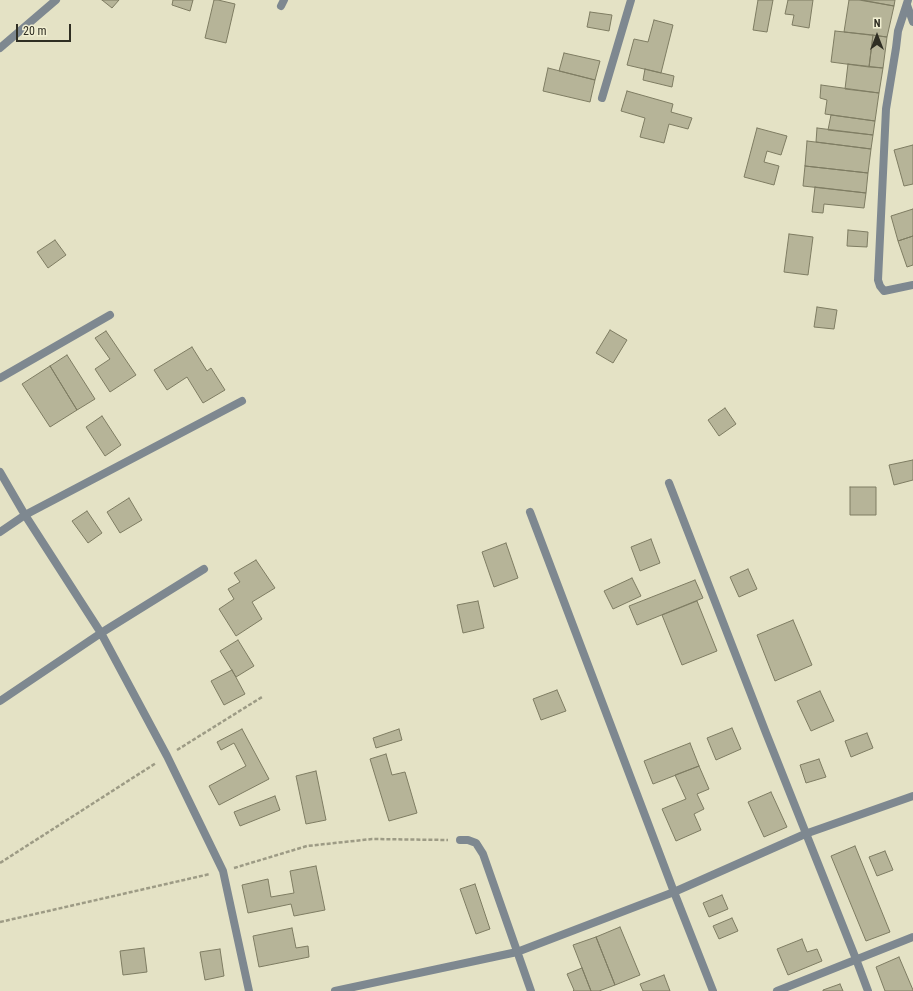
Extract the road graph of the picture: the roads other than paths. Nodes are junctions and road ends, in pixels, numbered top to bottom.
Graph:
1 (56, 0) edge
2 (631, 0) edge
3 (908, 2) edge
4 (913, 22) edge
5 (0, 48) edge
6 (602, 98) dead end
7 (913, 285) edge
8 (110, 315) dead end
9 (0, 378) edge
10 (242, 401) dead end
11 (0, 472) edge
12 (669, 483) dead end
13 (530, 512) dead end
14 (25, 515) junction
15 (0, 532) edge
16 (204, 569) dead end
17 (101, 633) junction
18 (0, 701) edge
19 (913, 796) edge
20 (805, 834) junction
21 (460, 840) dead end
22 (674, 892) junction
23 (913, 936) edge
24 (517, 952) junction
25 (856, 959) junction
26 (249, 991) edge
27 (335, 991) edge
28 (531, 991) edge
29 (713, 991) edge
30 (777, 991) edge
31 (868, 991) edge

1 - 5 street
2 - 6 street
3 - 4 street
3 - 7 street
8 - 9 street
10 - 14 street
11 - 14 street
12 - 20 street
13 - 22 street
14 - 15 street
14 - 17 street
16 - 17 street
17 - 18 street
17 - 26 street
19 - 20 street
20 - 22 street
20 - 25 street
21 - 24 street
22 - 24 street
22 - 29 street
23 - 25 street
24 - 27 street
24 - 28 street
25 - 30 street
25 - 31 street

